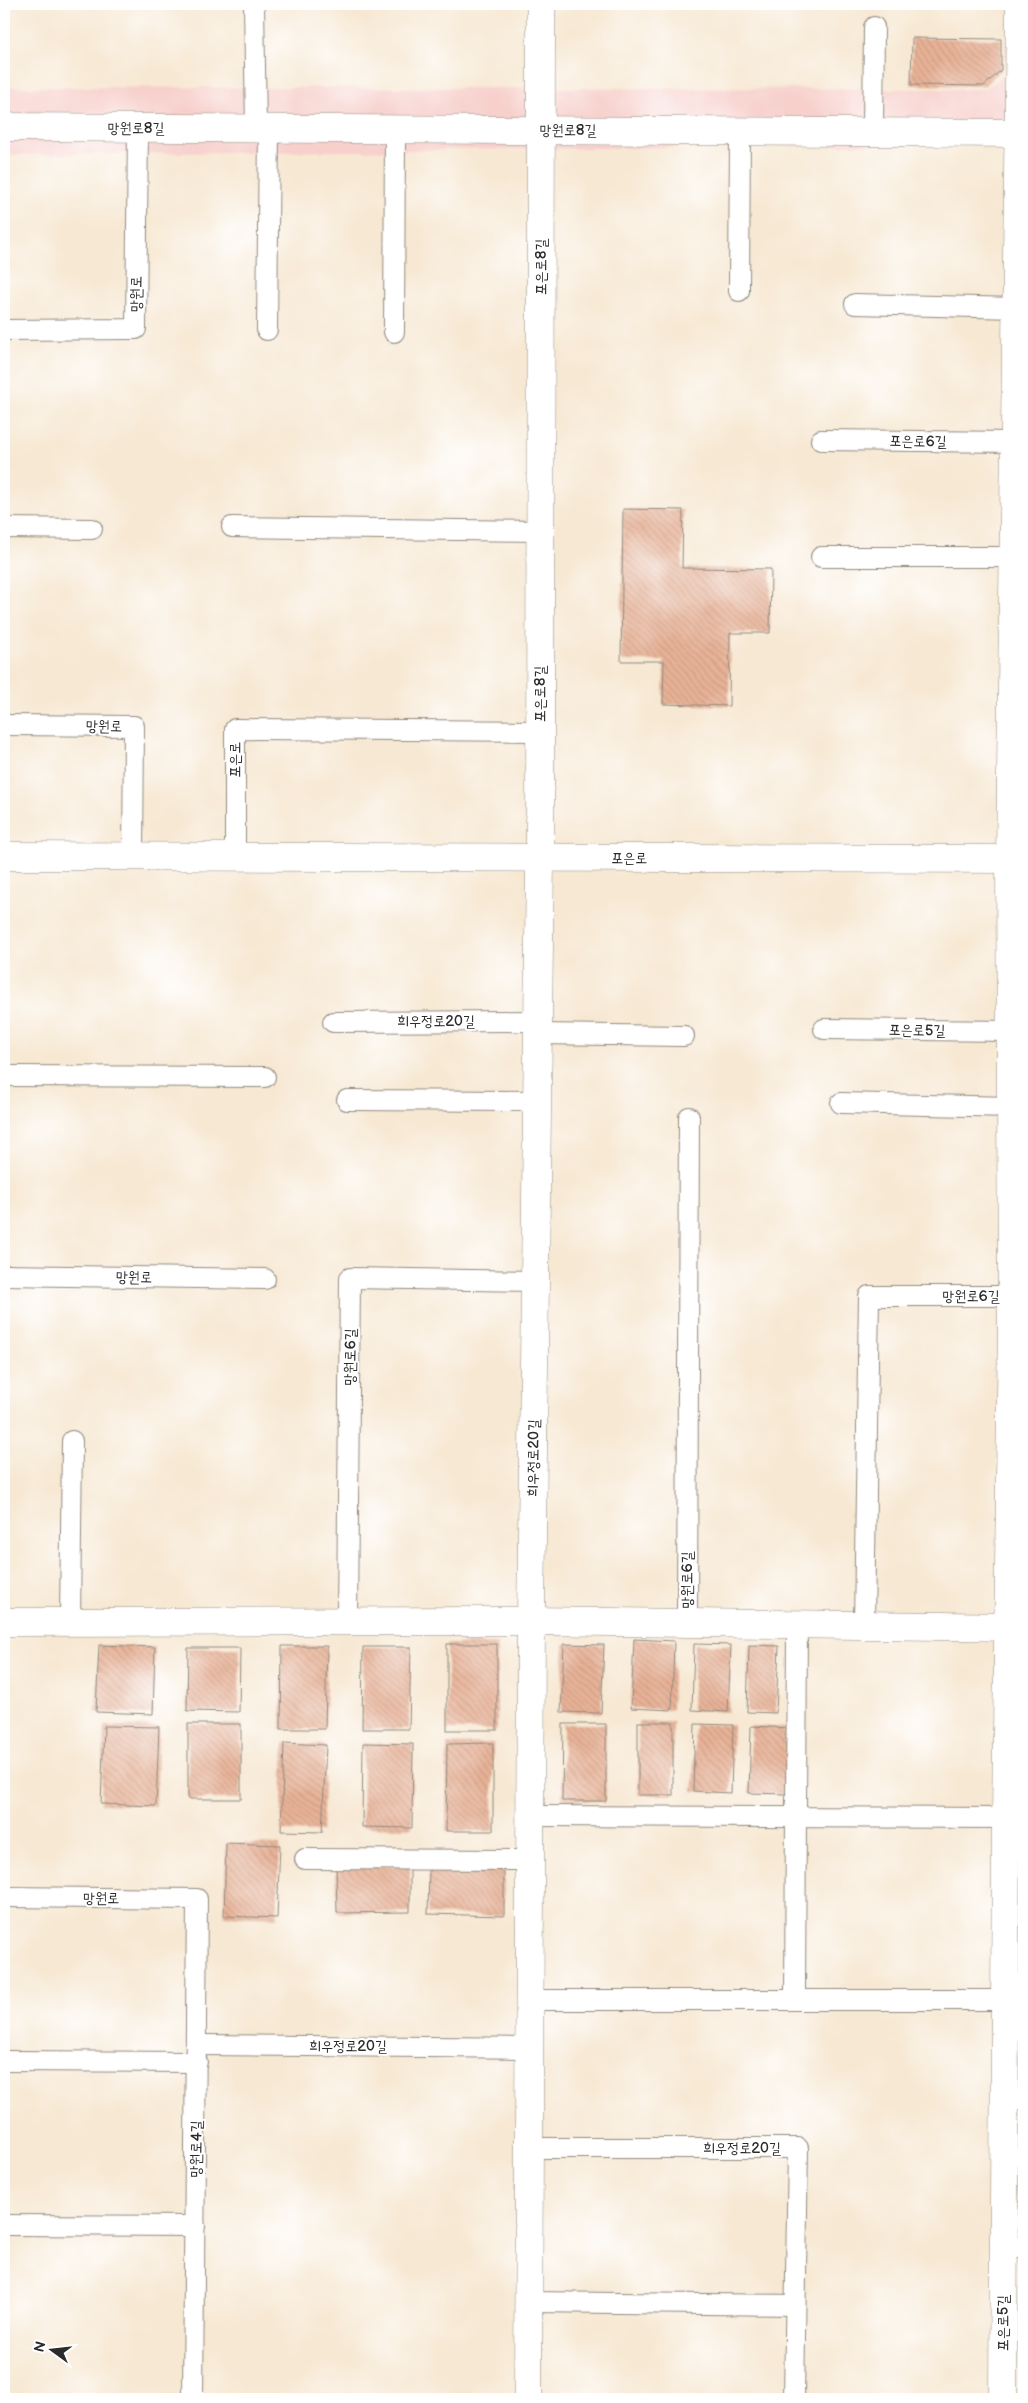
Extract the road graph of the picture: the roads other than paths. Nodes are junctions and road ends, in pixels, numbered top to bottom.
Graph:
1 (254, 4) edge
2 (541, 4) edge
3 (1020, 4) edge
4 (874, 28) dead end
5 (4, 127) edge
6 (138, 128) junction
7 (262, 128) junction
8 (395, 129) junction
9 (541, 129) junction
10 (740, 131) junction
11 (873, 131) junction
12 (1021, 133) edge
13 (739, 291) dead end
14 (855, 304) dead end
15 (1016, 308) junction
16 (4, 330) edge
17 (267, 330) dead end
18 (394, 332) dead end
19 (821, 440) dead end
20 (1016, 442) junction
21 (232, 527) dead end
22 (4, 528) edge
23 (92, 528) dead end
24 (540, 531) junction
25 (821, 557) dead end
26 (1015, 557) junction
27 (4, 725) edge
28 (1018, 728) edge
29 (540, 731) junction
30 (4, 856) edge
31 (133, 856) junction
32 (235, 857) junction
33 (540, 858) junction
34 (1017, 859) edge
35 (333, 1022) dead end
36 (538, 1027) junction
37 (824, 1029) dead end
38 (684, 1036) dead end
39 (1015, 1044) edge
40 (4, 1076) edge
41 (265, 1077) dead end
42 (347, 1100) dead end
43 (537, 1101) junction
44 (841, 1103) dead end
45 (1012, 1107) junction
46 (689, 1117) dead end
47 (4, 1275) edge
48 (265, 1279) dead end
49 (535, 1281) junction
50 (1016, 1309) edge
51 (72, 1441) dead end
52 (347, 1621) junction
53 (531, 1621) junction
54 (4, 1622) edge
55 (70, 1622) junction
56 (687, 1623) junction
57 (797, 1624) junction
58 (864, 1624) junction
59 (1016, 1627) edge
60 (530, 1816) junction
61 (796, 1817) junction
62 (1006, 1818) junction
63 (305, 1859) dead end
64 (530, 1860) junction
65 (4, 1897) edge
66 (198, 1899) joint
67 (529, 2000) junction
68 (795, 2000) junction
69 (1006, 2000) junction
70 (530, 2048) junction
71 (197, 2053) junction
72 (4, 2061) edge
73 (1015, 2099) edge
74 (530, 2148) junction
75 (4, 2225) edge
76 (195, 2226) junction
77 (1014, 2247) edge
78 (529, 2302) junction
79 (795, 2305) junction
80 (194, 2399) edge
81 (528, 2399) edge
82 (794, 2399) edge
83 (1003, 2399) edge

1 - 7 lane
2 - 9 street, 포은로8길
3 - 12 street
4 - 11 lane
5 - 6 street, 망원로8길
6 - 7 street, 망원로8길
6 - 16 lane, 망원로
7 - 8 street, 망원로8길
7 - 17 lane
8 - 9 street, 망원로8길
8 - 18 lane
9 - 10 street, 망원로8길
9 - 24 street, 포은로8길
10 - 11 street, 망원로8길
10 - 13 lane
11 - 12 street, 망원로8길
12 - 15 street
14 - 15 lane
15 - 20 street
19 - 20 lane, 포은로6길
20 - 26 street
21 - 24 lane
22 - 23 lane
24 - 29 street, 포은로8길
25 - 26 lane
26 - 28 street
27 - 31 lane, 망원로
28 - 34 street
29 - 32 lane, 포은로
29 - 33 street, 포은로8길
30 - 31 street, 포은로
31 - 32 street, 포은로
32 - 33 street, 포은로
33 - 34 street, 포은로
33 - 36 street, 희우정로20길
34 - 39 street, 포은로5길
35 - 36 lane, 희우정로20길
36 - 38 lane, 희우정로20길
36 - 43 street, 희우정로20길
37 - 39 lane, 포은로5길
39 - 45 street, 포은로5길
40 - 41 lane
42 - 43 lane
43 - 49 street, 희우정로20길
44 - 45 lane
45 - 50 street, 포은로5길
46 - 56 lane, 망원로6길
47 - 48 lane, 망원로
49 - 52 lane, 망원로6길
49 - 53 street, 희우정로20길
50 - 58 lane, 망원로6길
50 - 59 street, 포은로5길
51 - 55 lane
52 - 53 street, 망원로6길
52 - 55 street, 망원로6길
53 - 56 street, 망원로6길
53 - 60 street, 희우정로20길
54 - 55 street, 망원로6길
56 - 57 street, 망원로6길
57 - 58 street, 망원로6길
57 - 61 lane
58 - 59 street, 망원로6길
59 - 62 street, 포은로5길
60 - 61 lane
60 - 64 street, 희우정로20길
61 - 62 lane
61 - 68 lane
62 - 69 street, 포은로5길
63 - 64 lane
64 - 67 street, 희우정로20길
65 - 66 lane, 망원로
66 - 71 lane, 망원로4길
67 - 68 lane
67 - 70 street, 희우정로20길
68 - 69 lane
69 - 73 street, 포은로5길
70 - 71 lane, 희우정로20길
70 - 74 street, 희우정로20길
71 - 72 lane
71 - 76 lane, 망원로4길
73 - 77 street, 포은로5길
74 - 78 street, 희우정로20길
74 - 79 lane, 희우정로20길
75 - 76 lane
76 - 80 lane, 망원로4길
77 - 83 street, 포은로5길
78 - 79 lane
78 - 81 street, 희우정로20길
79 - 82 lane, 희우정로20길

